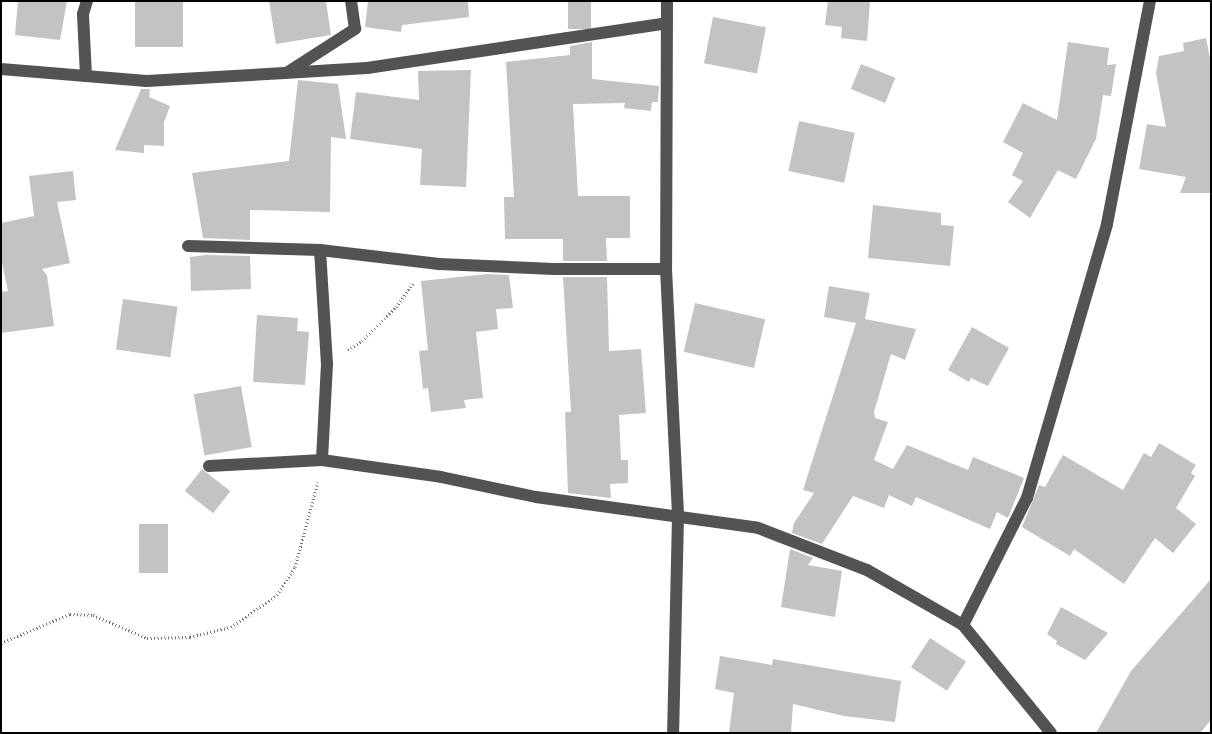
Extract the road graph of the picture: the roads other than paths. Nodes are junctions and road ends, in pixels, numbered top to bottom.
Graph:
1 (86, 1) edge
2 (350, 1) edge
3 (667, 1) edge
4 (1150, 1) edge
5 (667, 23) junction
6 (1, 69) edge
7 (285, 74) junction
8 (86, 76) junction
9 (188, 246) dead end
10 (320, 250) junction
11 (666, 269) junction
12 (322, 460) junction
13 (209, 466) dead end
14 (678, 517) junction
15 (963, 625) junction
16 (673, 733) edge
17 (1051, 733) edge

1 - 8 street
2 - 7 street
3 - 5 street
4 - 15 street
5 - 7 street
5 - 11 street
6 - 8 street
7 - 8 street
9 - 10 street
10 - 11 street
10 - 12 street
11 - 14 street
12 - 13 street
12 - 14 street
14 - 15 street
14 - 16 street
15 - 17 street

